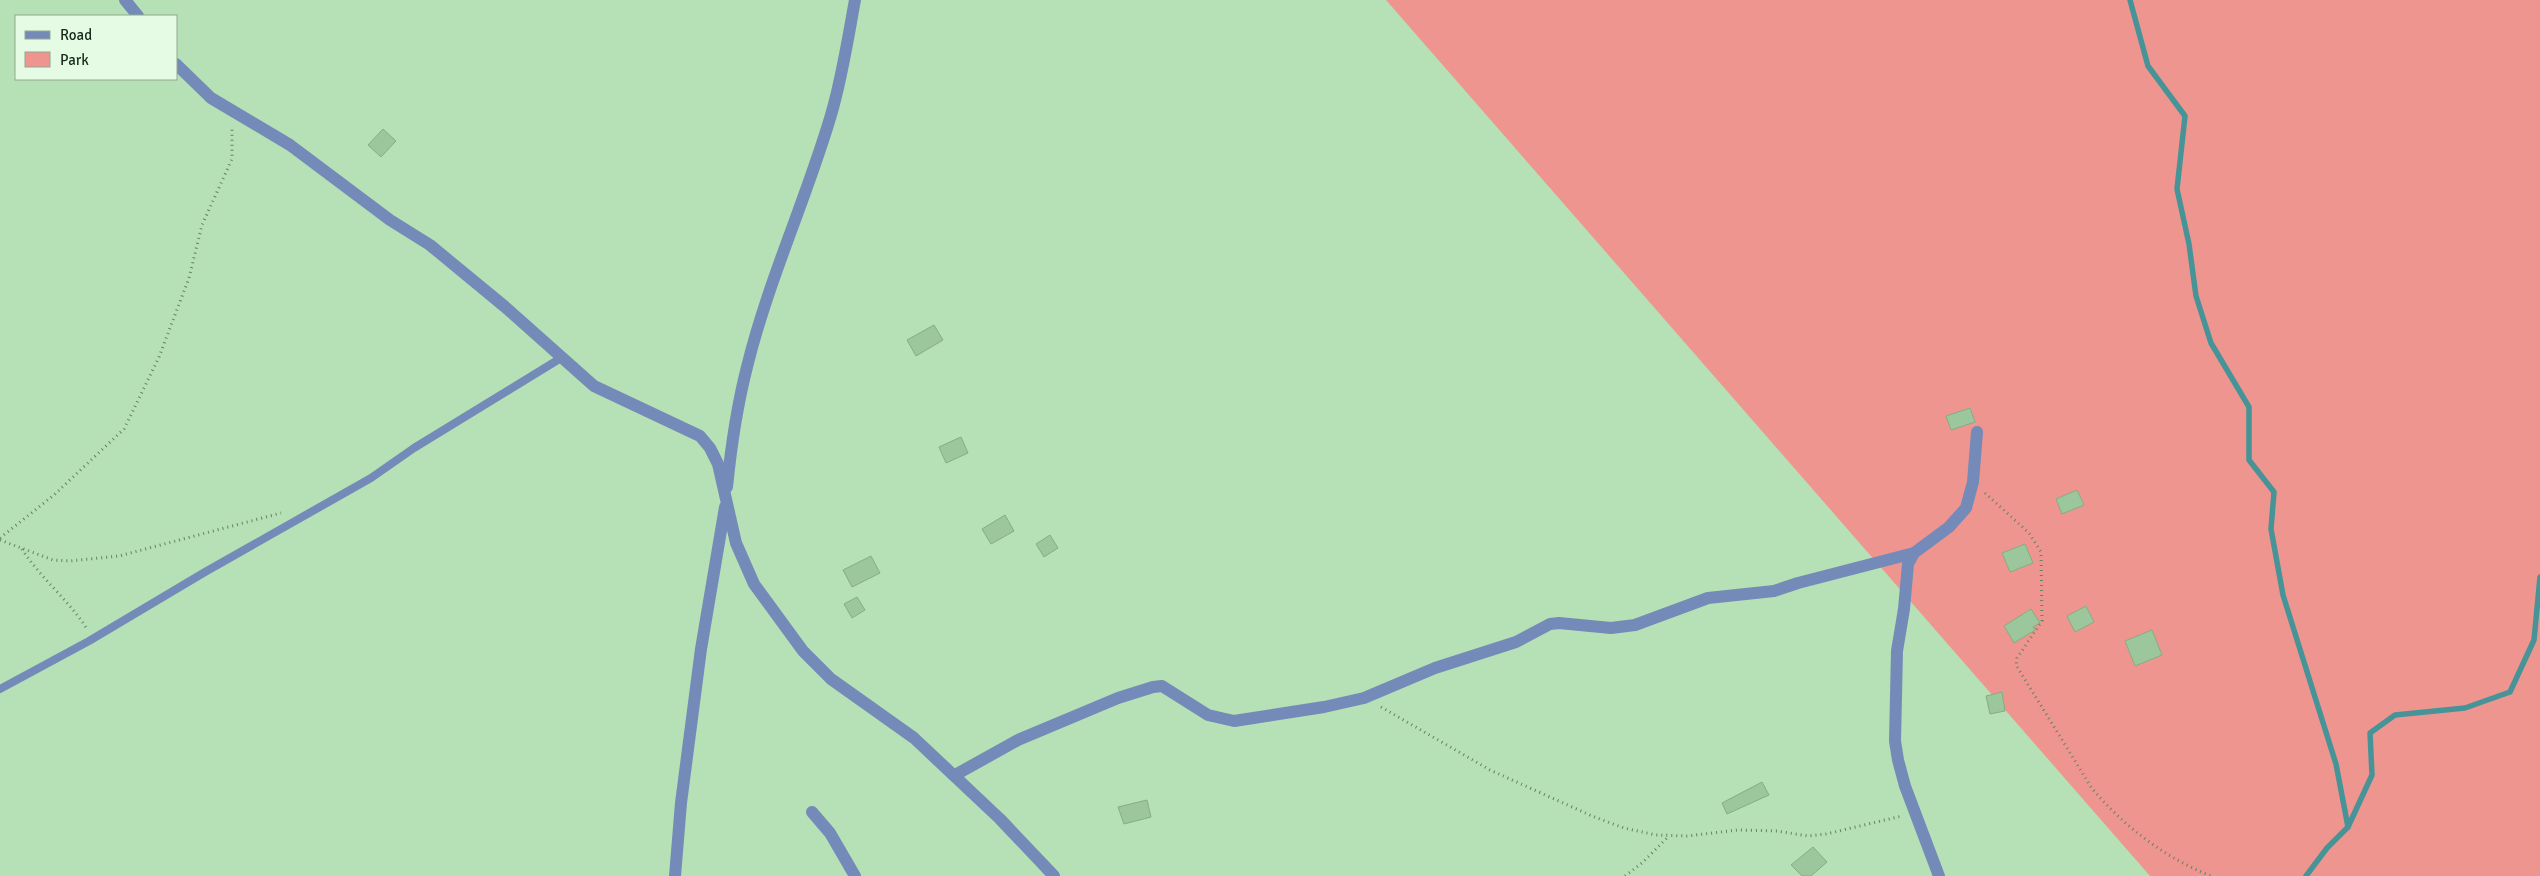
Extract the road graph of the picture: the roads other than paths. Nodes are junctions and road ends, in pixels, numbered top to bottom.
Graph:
1 (125, 0) edge
2 (855, 0) edge
3 (137, 15) edge
4 (178, 66) edge
5 (561, 358) junction
6 (1977, 432) dead end
7 (726, 500) junction
8 (1914, 553) junction
9 (0, 689) edge
10 (955, 776) junction
11 (812, 812) dead end
12 (675, 876) edge
13 (855, 876) edge
14 (1054, 876) edge
15 (1939, 876) edge

1 - 3 street
2 - 7 street
4 - 5 street
5 - 7 street
5 - 9 lane
6 - 8 street
7 - 10 street
7 - 12 street
8 - 10 street
8 - 15 street
10 - 14 street
11 - 13 street

